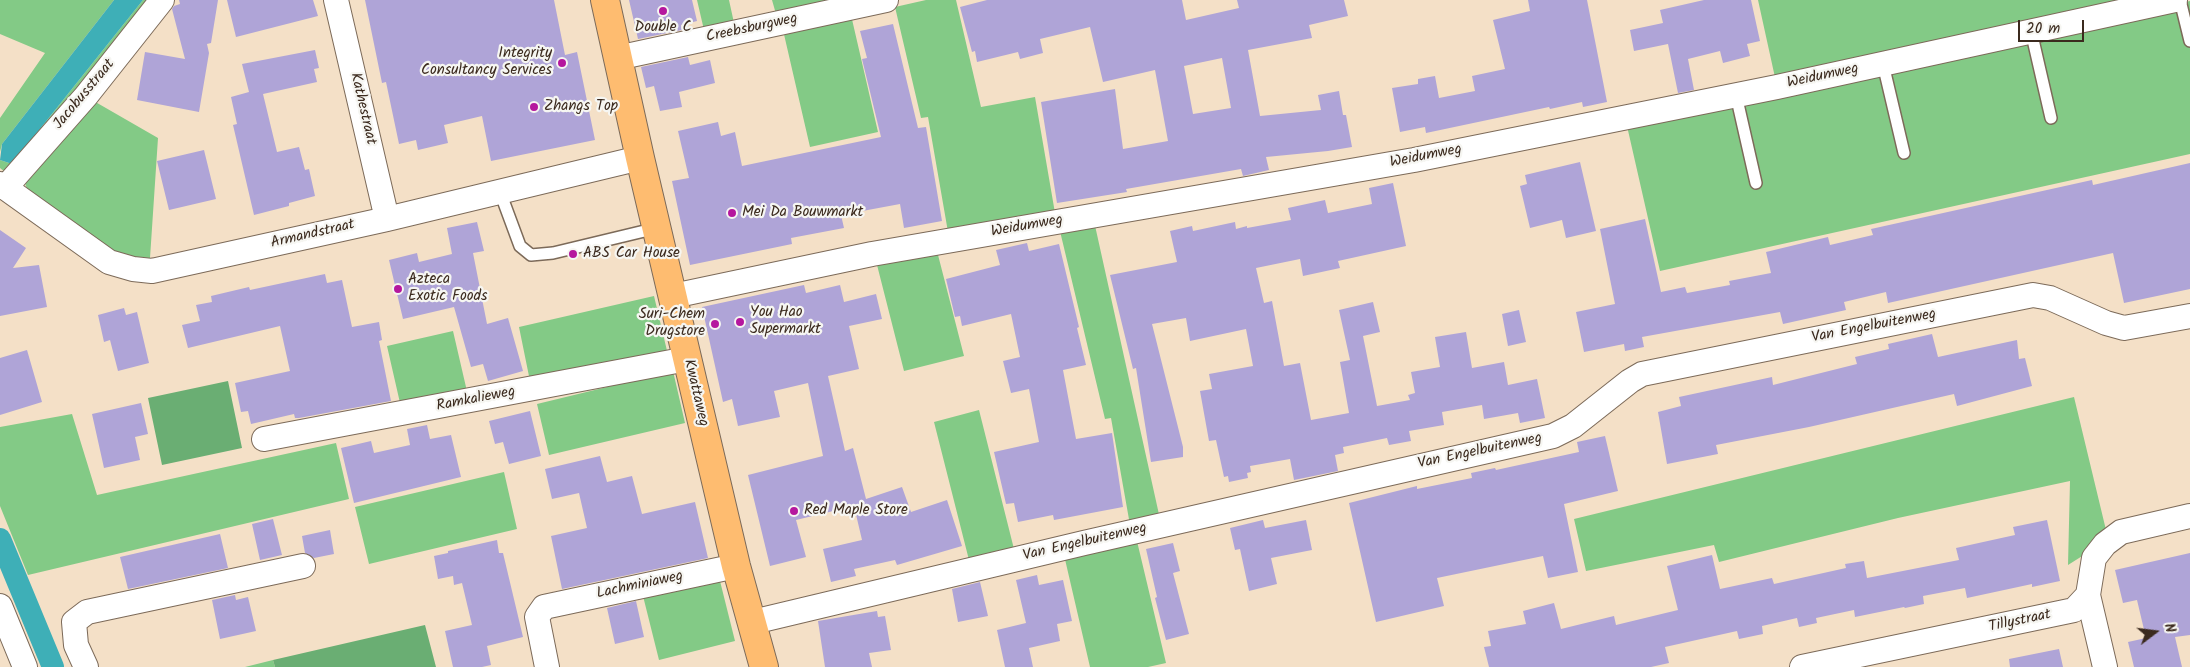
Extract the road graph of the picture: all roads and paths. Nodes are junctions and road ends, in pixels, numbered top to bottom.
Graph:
1 (162, 0) edge
2 (336, 0) edge
3 (605, 0) edge
4 (886, 0) edge
5 (2176, 0) edge
6 (2180, 0) edge
7 (2031, 31) junction
8 (2190, 41) edge
9 (617, 58) junction
10 (1883, 64) junction
11 (1736, 95) junction
12 (2051, 118) dead end
13 (1904, 153) dead end
14 (640, 158) junction
15 (1756, 183) dead end
16 (2, 189) edge
17 (500, 192) junction
18 (387, 219) junction
19 (656, 228) junction
20 (673, 296) junction
21 (2190, 316) edge
22 (687, 359) junction
23 (264, 439) dead end
24 (2190, 516) edge
25 (303, 566) dead end
26 (736, 566) junction
27 (2088, 595) junction
28 (0, 604) edge
29 (753, 622) junction
30 (25, 667) edge
31 (86, 667) edge
32 (546, 667) edge
33 (764, 667) edge
34 (1802, 667) edge
35 (2105, 667) edge

1 - 16 street, Jacobusstraat
2 - 18 street, Kathestraat
3 - 9 main road, Kwattaweg
4 - 9 street, Creebsburgweg
5 - 7 street, Weidumweg
6 - 8 lane
7 - 10 street, Weidumweg
7 - 12 lane
9 - 14 main road, Kwattaweg
10 - 11 street, Weidumweg
10 - 13 lane
11 - 15 lane
11 - 20 street, Weidumweg
14 - 17 street, Armandstraat
14 - 19 main road, Kwattaweg
16 - 18 street, Armandstraat
17 - 18 street, Armandstraat
17 - 19 lane
19 - 20 main road, Kwattaweg
20 - 22 main road, Kwattaweg
21 - 29 street, Van Engelbuitenweg
22 - 23 street, Ramkalieweg
22 - 26 main road, Kwattaweg
24 - 27 street
25 - 31 street
26 - 29 main road, Kwattaweg
26 - 32 street, Lachminiaweg
27 - 34 street, Tillystraat
27 - 35 street
28 - 30 street
29 - 33 main road, Kwattaweg

